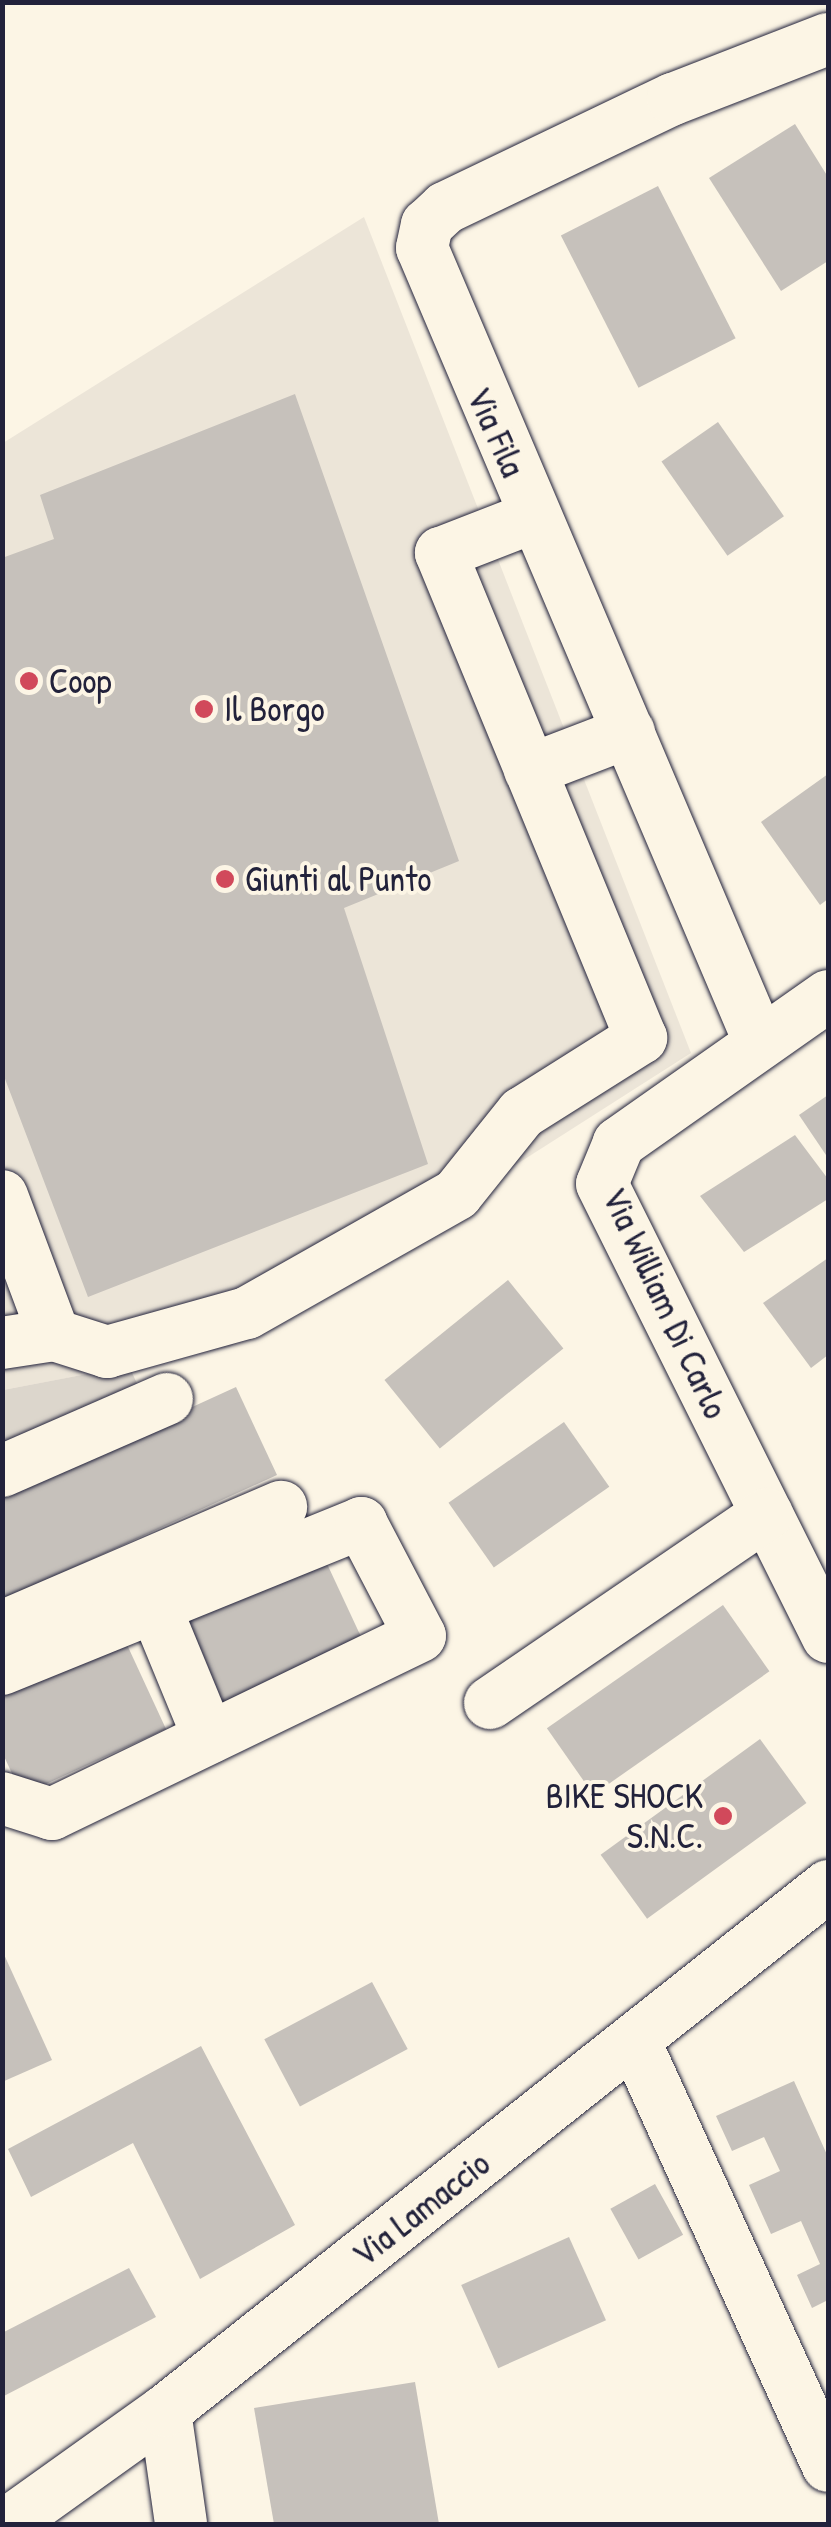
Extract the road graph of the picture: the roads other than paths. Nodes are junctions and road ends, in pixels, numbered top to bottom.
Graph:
1 (828, 39) edge
2 (534, 517) junction
3 (628, 732) junction
4 (530, 770) junction
5 (828, 996) edge
6 (760, 1044) junction
7 (2, 1196) edge
8 (54, 1335) junction
9 (2, 1343) edge
10 (167, 1399) dead end
11 (2, 1471) edge
12 (280, 1507) dead end
13 (767, 1514) junction
14 (157, 1612) junction
15 (2, 1627) edge
16 (828, 1637) edge
17 (2, 1669) edge
18 (490, 1702) dead end
19 (208, 1738) junction
20 (2, 1798) edge
21 (828, 1886) edge
22 (634, 2040) junction
23 (165, 2411) junction
24 (828, 2466) edge
25 (8, 2524) edge
26 (181, 2524) edge

1 - 2 street, Via Fila
2 - 3 street, Via Fila
2 - 4 street
3 - 4 street
3 - 6 street, Via Fila
4 - 8 street
5 - 6 street, Via William Di Carlo
6 - 13 street, Via William Di Carlo
7 - 8 street
8 - 9 street
10 - 11 street
12 - 15 street
13 - 16 street, Via William Di Carlo
13 - 18 street
14 - 17 street
14 - 19 street
14 - 19 street
19 - 20 street
21 - 22 street, Via Lamaccio
22 - 23 street, Via Lamaccio
22 - 24 street
23 - 25 street, Via Lamaccio
23 - 26 street

